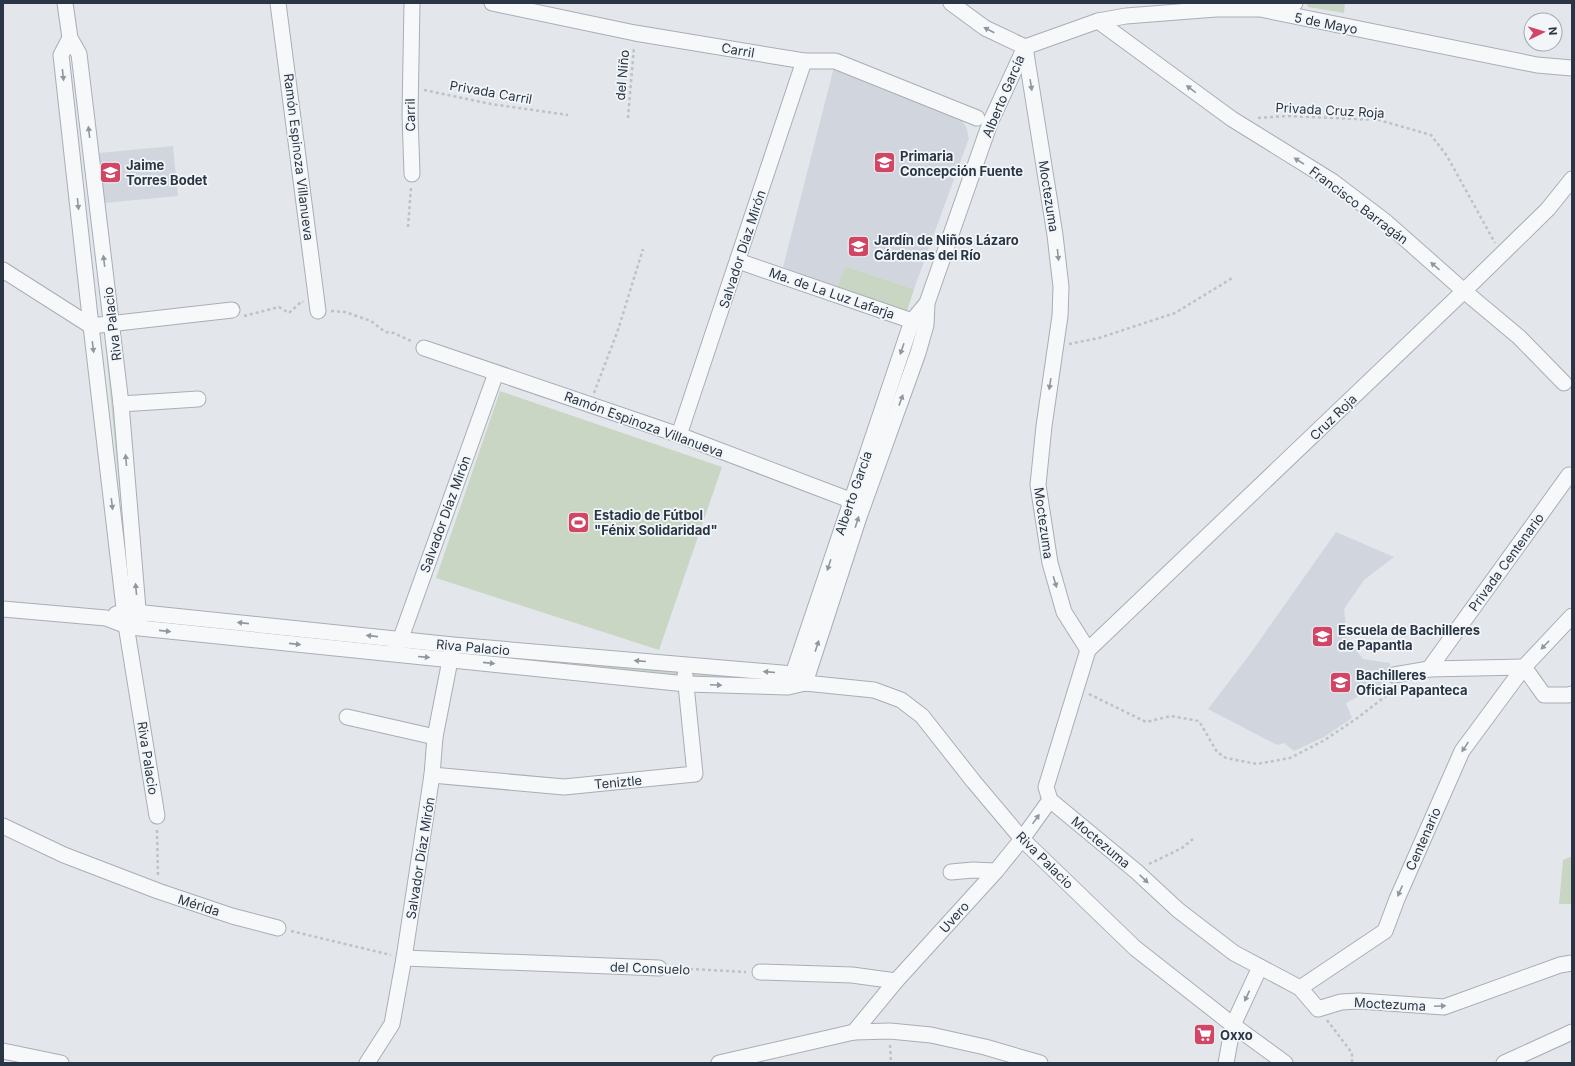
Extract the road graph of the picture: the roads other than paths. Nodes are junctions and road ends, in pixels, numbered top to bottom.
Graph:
1 (64, 3) edge
2 (278, 3) edge
3 (412, 3) edge
4 (492, 3) edge
5 (951, 3) edge
6 (1295, 3) edge
7 (1260, 10) junction
8 (1098, 21) junction
9 (70, 38) junction
10 (1025, 47) junction
11 (804, 62) junction
12 (1572, 68) edge
13 (977, 118) dead end
14 (412, 174) road end
15 (1572, 179) edge
16 (738, 261) junction
17 (3, 270) edge
18 (1464, 292) junction
19 (232, 310) dead end
20 (318, 311) dead end
21 (919, 323) junction
22 (112, 324) junction
23 (91, 326) junction
24 (424, 348) dead end
25 (496, 373) junction
26 (1564, 384) dead end
27 (198, 400) dead end
28 (121, 404) junction
29 (123, 430) junction
30 (103, 432) junction
31 (679, 435) junction
32 (1569, 475) dead end
33 (857, 503) junction
34 (3, 609) edge
35 (1572, 616) edge
36 (132, 619) junction
37 (400, 639) junction
38 (1088, 650) junction
39 (452, 652) junction
40 (394, 654) junction
41 (684, 665) junction
42 (1524, 667) junction
43 (1429, 669) junction
44 (1399, 674) road end
45 (796, 682) junction
46 (686, 684) junction
47 (1572, 694) edge
48 (347, 717) dead end
49 (435, 737) junction
50 (432, 775) junction
51 (1050, 800) junction
52 (157, 816) road end
53 (3, 826) edge
54 (1022, 839) junction
55 (996, 871) junction
56 (951, 872) dead end
57 (278, 928) road end
58 (404, 958) junction
59 (1572, 963) edge
60 (659, 968) road end
61 (1260, 968) junction
62 (760, 972) road end
63 (896, 981) junction
64 (1300, 988) junction
65 (1233, 1025) junction
66 (854, 1032) junction
67 (1572, 1032) edge
68 (3, 1051) edge
69 (61, 1063) edge
70 (367, 1063) edge
71 (719, 1063) edge
72 (1040, 1063) edge
73 (1226, 1063) edge
74 (1285, 1063) edge
75 (1504, 1063) edge

1 - 9 street, Riva Palacio
2 - 20 street, Ramón Espinoza Villanueva
3 - 14 street, Carril
4 - 11 street, Carril
10 -> 5 street
6 - 7 street
7 - 8 street, 5 de Mayo
7 - 12 street, 5 de Mayo
8 - 10 street, 5 de Mayo
18 -> 8 street, Francisco Barragán
22 -> 9 street, Riva Palacio
9 -> 23 street, Riva Palacio
10 - 21 street, Alberto García
10 -> 38 street, Moctezuma
11 - 13 street, Carril
11 - 16 street, Salvador Díaz Mirón
15 - 18 street, Cruz Roja
16 - 21 street, Ma. de La Luz Lafarja
16 - 31 street, Salvador Díaz Mirón
17 - 23 street
18 - 26 street, Francisco Barragán
18 - 38 street, Cruz Roja
19 - 22 street
21 - 33 street, Alberto García
22 - 23 street
22 - 28 street, Riva Palacio
23 -> 30 street, Riva Palacio
24 - 25 street, Ramón Espinoza Villanueva
25 - 31 street, Ramón Espinoza Villanueva
25 - 37 street, Salvador Díaz Mirón
27 - 28 street
28 - 29 street, Riva Palacio
29 - 30 street
36 -> 29 street, Riva Palacio
30 -> 36 street, Riva Palacio
31 - 33 street, Ramón Espinoza Villanueva
32 - 43 street, Privada Centenario
33 - 45 street, Alberto García
34 - 36 street, Riva Palacio
35 -> 42 street, Centenario
37 -> 36 street, Riva Palacio
36 -> 40 street, Riva Palacio
36 - 52 street, Riva Palacio
37 - 39 street, Riva Palacio
37 - 40 street, Salvador Díaz Mirón
38 - 51 street
40 -> 39 street, Riva Palacio
41 -> 39 street, Riva Palacio
39 -> 46 street, Riva Palacio
39 - 49 street, Salvador Díaz Mirón
45 -> 41 street, Riva Palacio
41 - 46 street, Teniztle
42 - 43 street
42 - 47 street
42 -> 64 street, Centenario
43 - 44 street
46 -> 45 street, Riva Palacio
45 - 54 street, Riva Palacio
46 - 50 street, Teniztle
48 - 49 street
49 - 50 street, Salvador Díaz Mirón
50 - 58 street, Salvador Díaz Mirón
54 -> 51 street, Uvero
51 -> 61 street, Moctezuma
53 - 57 street, Mérida
54 - 55 street, Uvero
54 - 65 street, Riva Palacio
55 - 56 street
55 - 63 street, Uvero
58 - 60 street, del Consuelo
58 - 70 street, Salvador Díaz Mirón
64 -> 59 street, Moctezuma
61 - 64 street, Moctezuma
61 -> 65 street
62 - 63 street
63 - 66 street, Uvero
65 - 73 street
65 - 74 street, Riva Palacio
66 - 71 street
66 - 72 street
67 - 75 street
68 - 69 street

